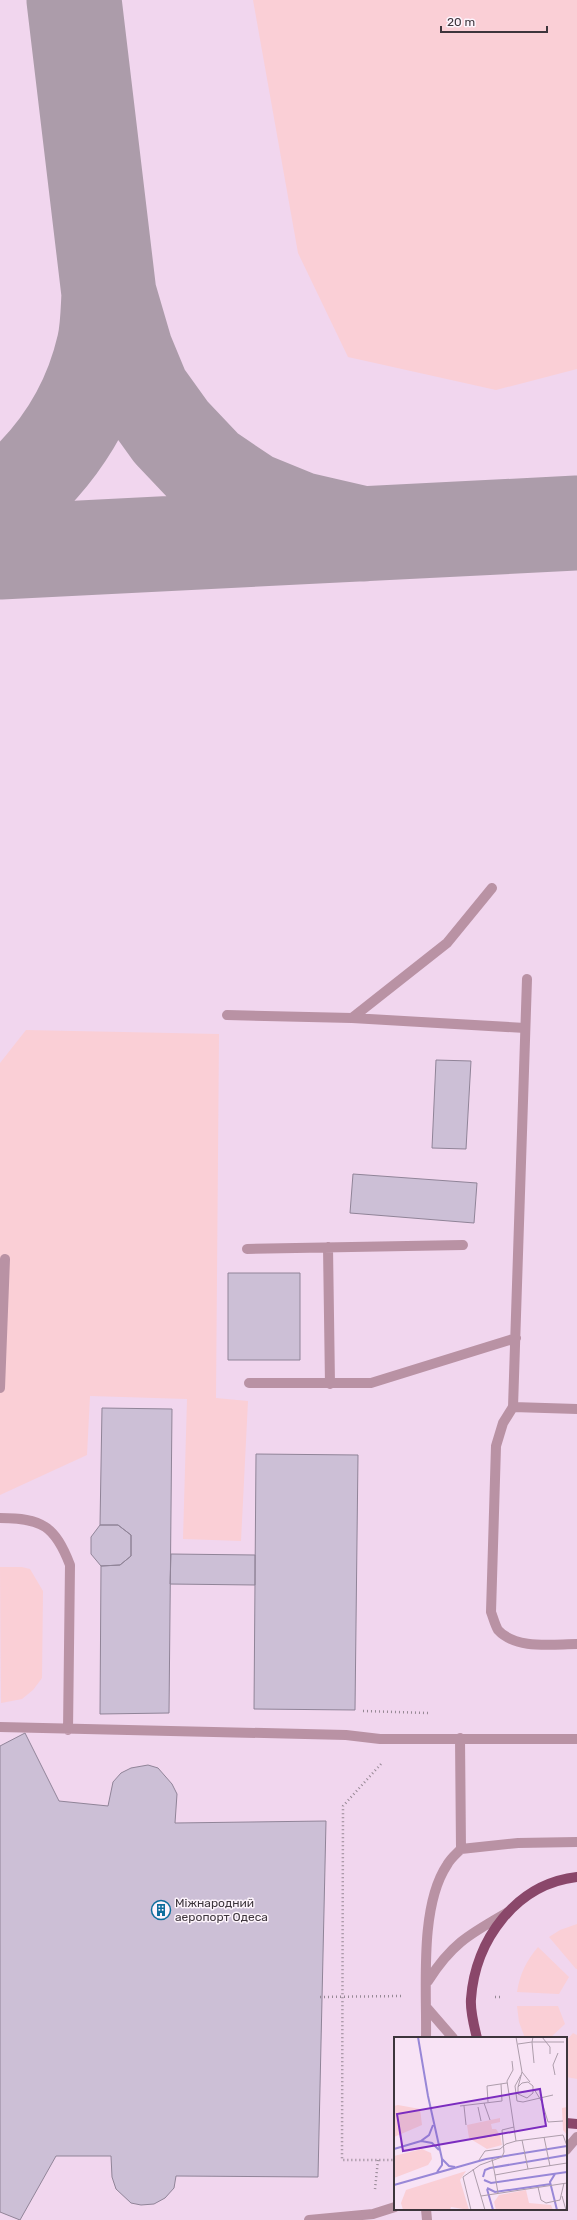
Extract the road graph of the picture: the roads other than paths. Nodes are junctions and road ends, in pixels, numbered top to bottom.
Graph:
1 (492, 888) dead end
2 (527, 979) dead end
3 (227, 1015) dead end
4 (352, 1018) junction
5 (525, 1028) junction
6 (463, 1245) dead end
7 (328, 1247) junction
8 (247, 1249) dead end
9 (5, 1258) dead end
10 (516, 1338) junction
11 (249, 1384) dead end
12 (330, 1384) junction
13 (0, 1388) edge
14 (513, 1407) junction
15 (577, 1409) edge
16 (0, 1518) edge
17 (577, 1644) edge
18 (0, 1727) edge
19 (68, 1730) junction
20 (460, 1738) junction
21 (577, 1739) edge
22 (577, 1842) edge
23 (461, 1849) junction
24 (577, 1877) edge
25 (508, 1912) junction
26 (427, 1982) junction
27 (427, 2008) junction
28 (426, 2037) edge
29 (452, 2037) edge
30 (477, 2037) edge
31 (567, 2123) edge
32 (577, 2124) edge
33 (577, 2137) edge
34 (567, 2149) edge
35 (394, 2207) edge
36 (426, 2210) edge
37 (310, 2220) edge
38 (427, 2220) edge

1 - 4 lane
2 - 5 lane
3 - 4 lane
4 - 5 lane
5 - 10 lane
6 - 7 lane
7 - 8 lane
7 - 12 lane
9 - 13 lane
10 - 12 lane
10 - 14 lane
11 - 12 lane
14 - 15 lane
14 - 17 lane
16 - 19 lane
18 - 19 lane
19 - 20 lane
20 - 21 lane
20 - 23 lane
22 - 23 lane
23 - 26 lane
24 - 25 main road
25 - 26 lane
25 - 30 main road
26 - 27 lane
27 - 28 lane
27 - 29 lane
31 - 32 main road
33 - 34 lane
35 - 37 lane
36 - 38 lane

